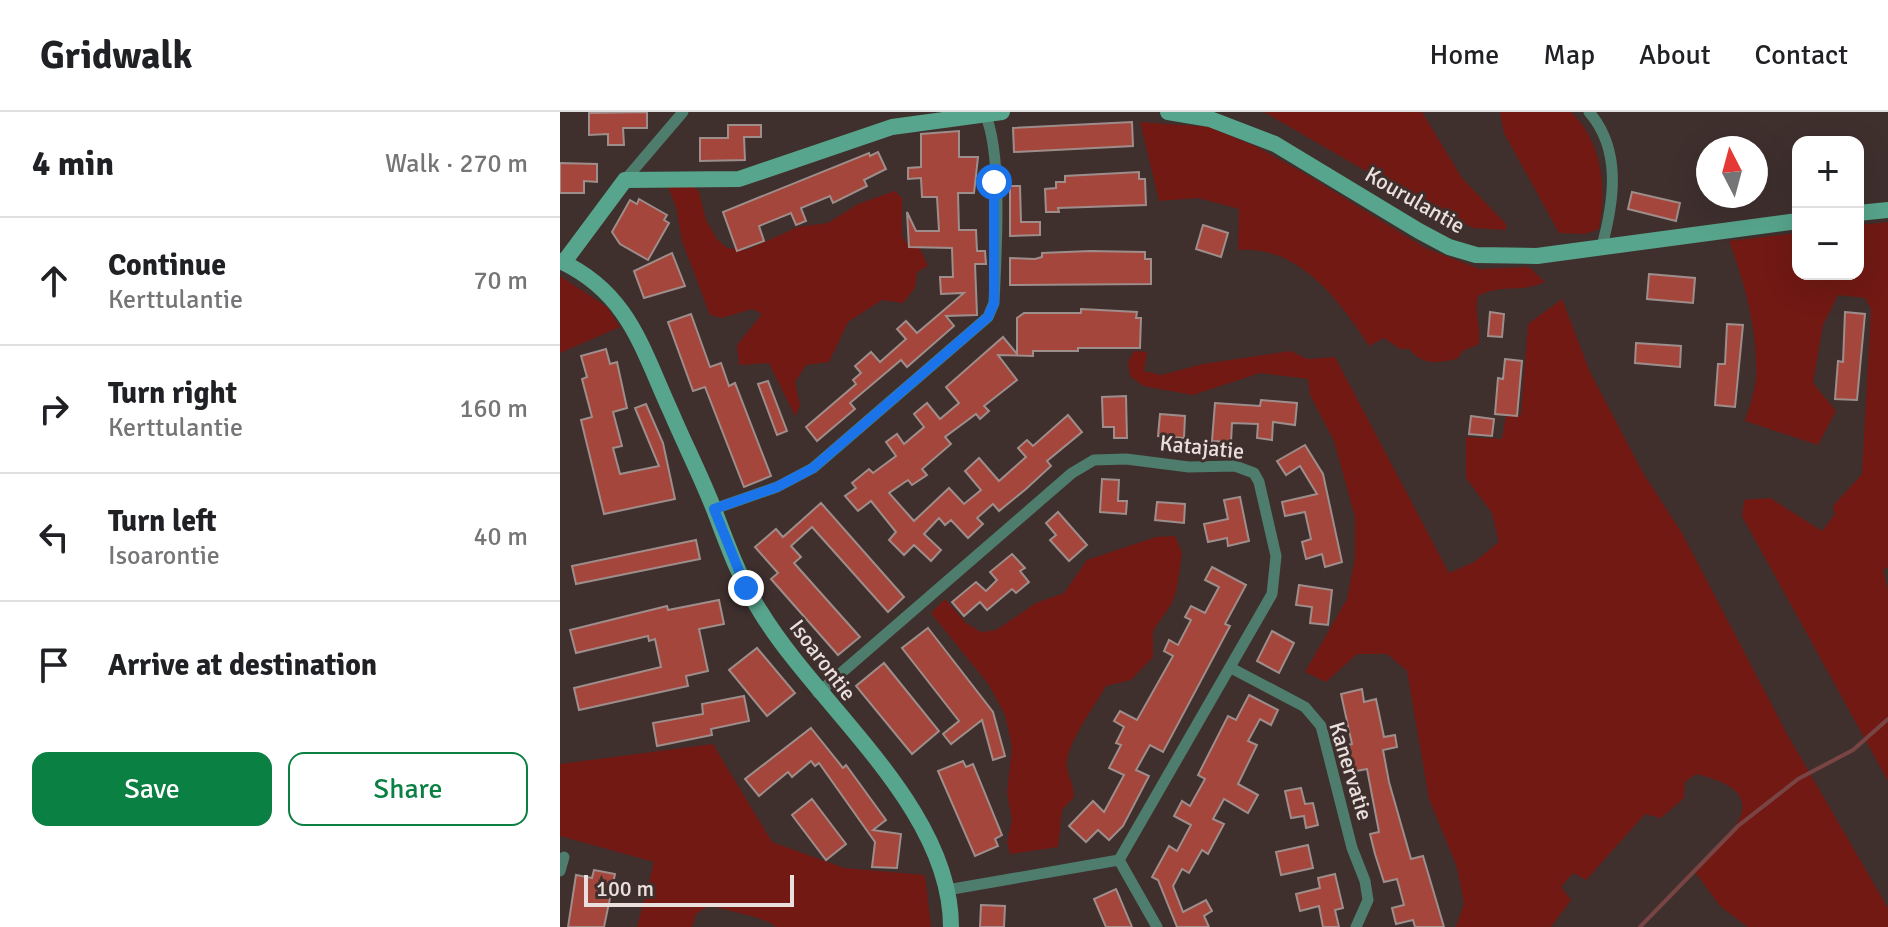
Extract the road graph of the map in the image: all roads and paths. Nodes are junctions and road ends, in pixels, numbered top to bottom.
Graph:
1 (683, 112) edge
2 (1168, 112) edge
3 (1589, 112) edge
4 (994, 113) edge
5 (625, 180) junction
6 (1888, 210) edge
7 (1864, 212) edge
8 (1792, 222) edge
9 (1602, 246) junction
10 (562, 261) edge
11 (714, 509) junction
12 (1231, 668) junction
13 (818, 693) junction
14 (564, 857) dead end
15 (1119, 860) junction
16 (560, 871) edge
17 (947, 890) junction
18 (951, 927) edge
19 (1157, 927) edge
20 (1356, 927) edge

1 - 5 street
2 - 9 street, Kourulantie
3 - 9 street
4 - 5 street
4 - 11 street
5 - 10 street
6 - 7 street
8 - 9 street, Kourulantie
10 - 11 street, Isoarontie
11 - 13 street, Isoarontie
12 - 13 street, Katajatie
12 - 15 street, Katajatie
12 - 20 street, Kanervatie
13 - 17 street, Isoarontie
14 - 16 street
15 - 17 street
15 - 19 street
17 - 18 street, Isoarontie

